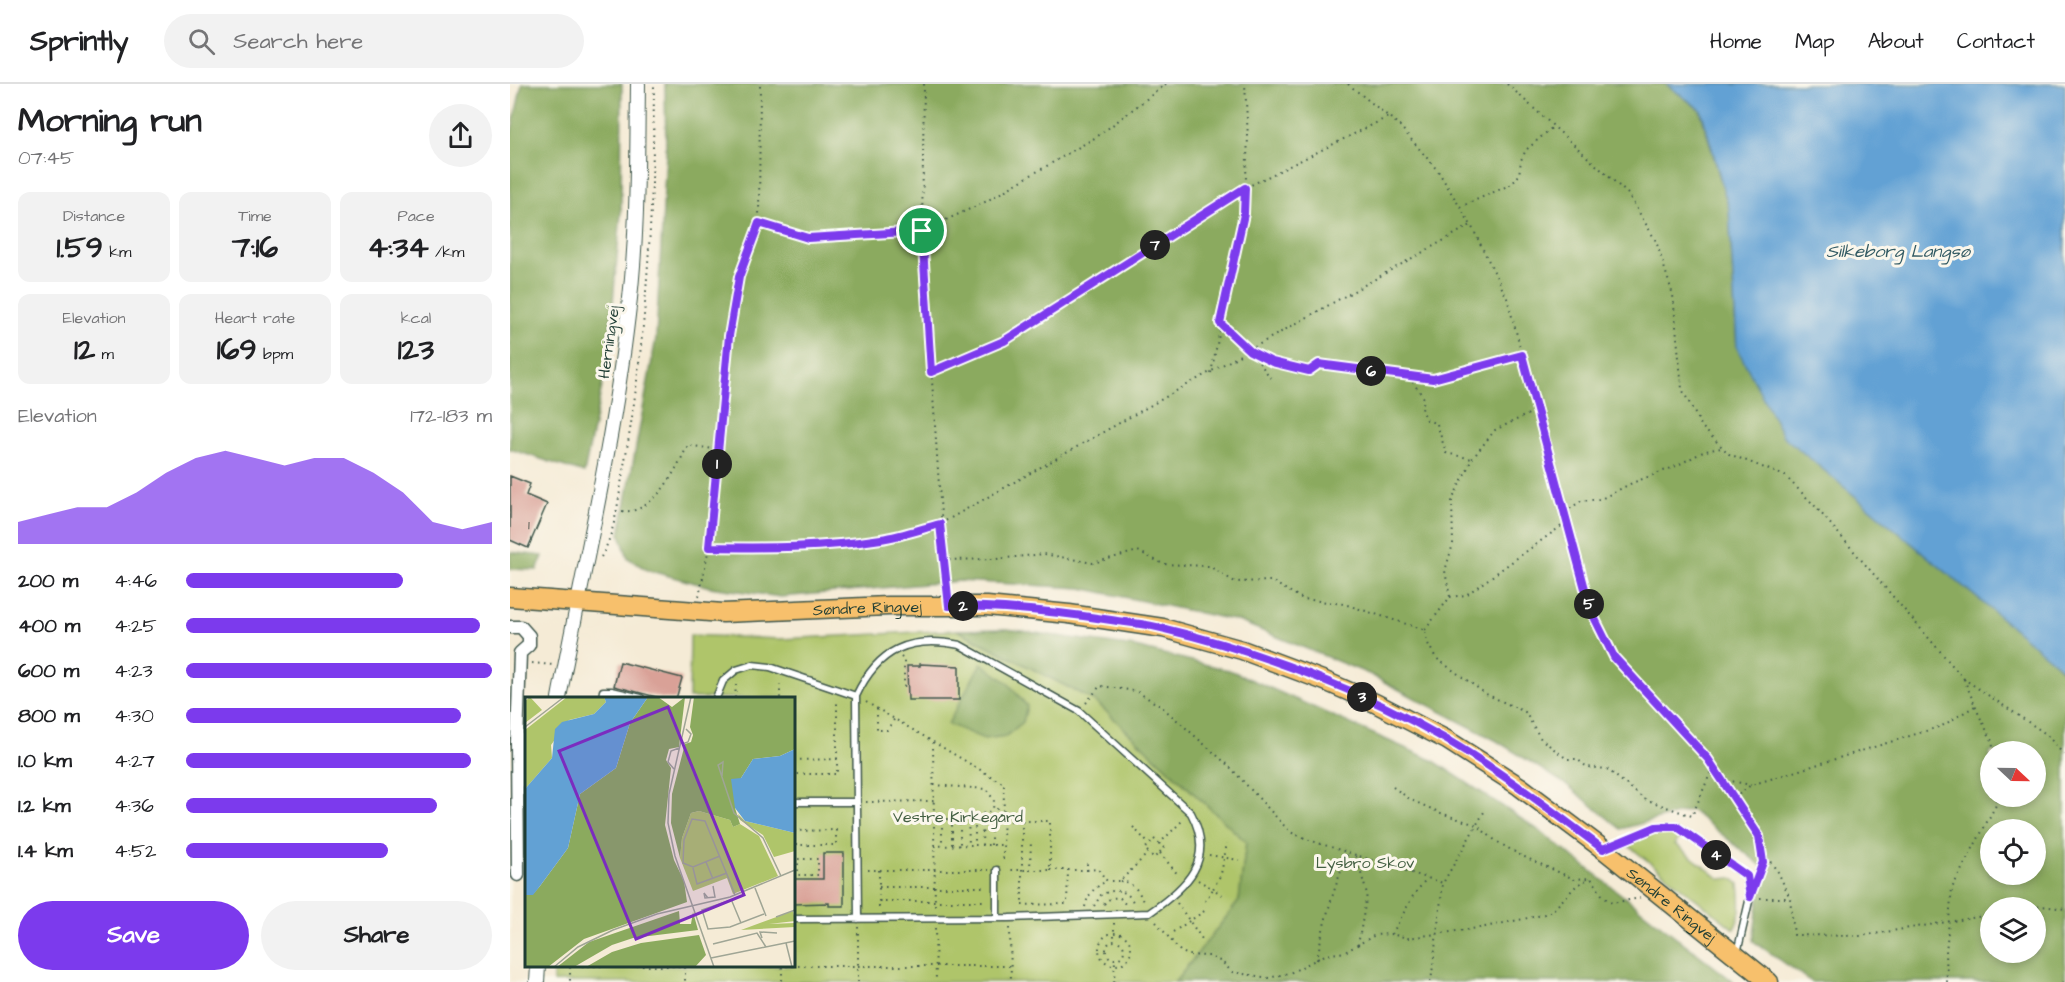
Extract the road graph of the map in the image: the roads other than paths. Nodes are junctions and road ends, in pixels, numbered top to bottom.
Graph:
1 (638, 84) edge
2 (510, 597) edge
3 (577, 602) junction
4 (510, 627) edge
5 (856, 696) junction
6 (559, 697) edge
7 (602, 697) edge
8 (634, 697) edge
9 (717, 697) edge
10 (795, 802) edge
11 (857, 802) junction
12 (1603, 849) junction
13 (997, 870) road end
14 (518, 875) edge
15 (997, 918) junction
16 (795, 919) edge
17 (858, 919) junction
18 (1736, 956) junction
19 (538, 967) edge
20 (1764, 980) edge
21 (537, 982) edge

1 - 3 street, Herningvej
2 - 3 main road, Søndre Ringvej
3 - 6 street, Herningvej
3 - 12 main road, Søndre Ringvej
4 - 14 street
5 - 9 lane
5 - 11 lane
5 - 15 lane
7 - 8 lane
10 - 11 lane
11 - 17 lane
12 - 18 main road, Søndre Ringvej
12 - 18 lane
13 - 15 lane
15 - 17 lane
16 - 17 lane
18 - 20 main road, Søndre Ringvej
19 - 21 street

